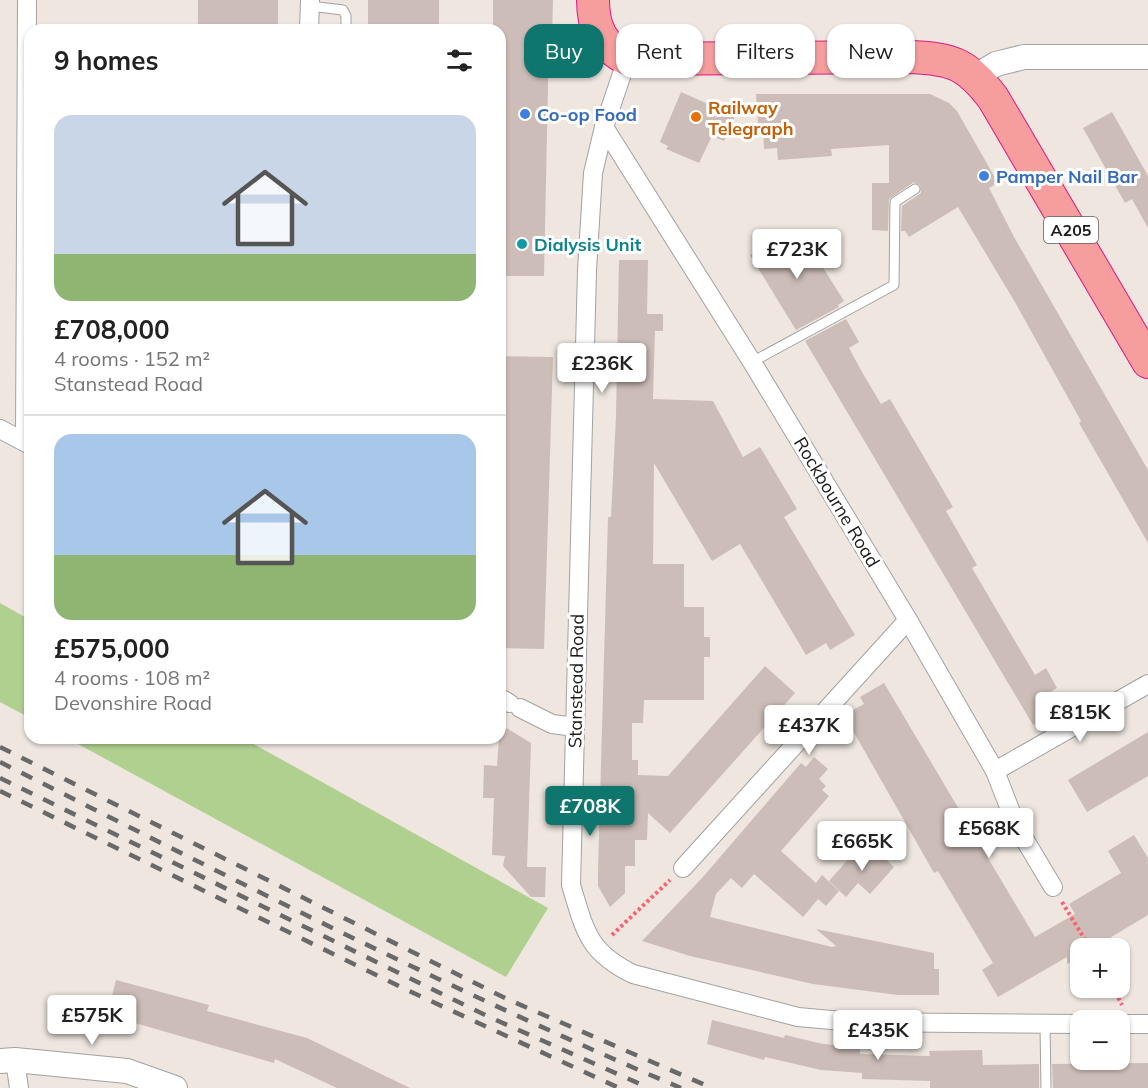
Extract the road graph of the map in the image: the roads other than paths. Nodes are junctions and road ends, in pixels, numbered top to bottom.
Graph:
1 (27, 0) edge
2 (593, 0) edge
3 (310, 3) edge
4 (27, 24) edge
5 (309, 24) edge
6 (346, 24) edge
7 (616, 53) edge
8 (1148, 57) edge
9 (703, 58) edge
10 (976, 76) junction
11 (621, 78) edge
12 (604, 127) junction
13 (915, 189) dead end
14 (752, 362) junction
15 (1148, 362) edge
16 (0, 429) edge
17 (24, 442) edge
18 (908, 620) junction
19 (1148, 684) edge
20 (509, 703) edge
21 (575, 727) junction
22 (995, 771) junction
23 (683, 868) road end
24 (1053, 887) road end
25 (1130, 1018) edge
26 (1070, 1024) edge
27 (1148, 1024) edge
28 (1045, 1025) junction
29 (8, 1060) edge
30 (19, 1088) edge
31 (175, 1088) edge
32 (1046, 1088) edge

1 - 4 street
2 - 7 highway
3 - 5 street
3 - 6 lane
8 - 10 street
9 - 10 highway, A205
10 - 15 highway, A205
11 - 12 street, Stanstead Road
12 - 14 street, Rockbourne Road
12 - 21 street, Stanstead Road
13 - 14 lane
14 - 18 street, Rockbourne Road
16 - 17 street
18 - 22 street, Rockbourne Road
18 - 23 street
19 - 22 street
20 - 21 street
21 - 28 street, Stanstead Road
22 - 24 street, Rockbourne Road
25 - 27 street
26 - 28 street
28 - 32 lane
29 - 30 street
29 - 31 street

